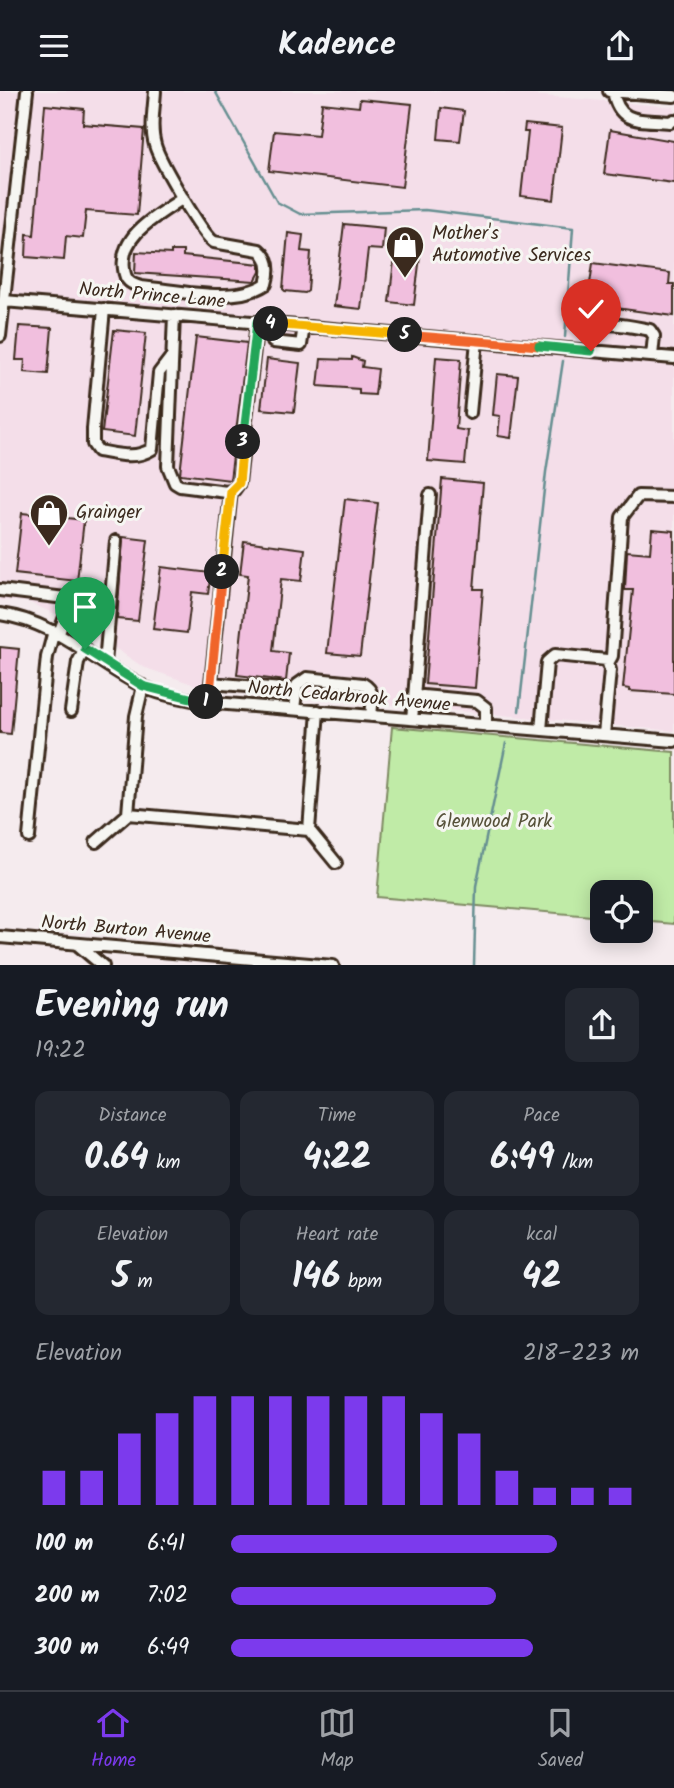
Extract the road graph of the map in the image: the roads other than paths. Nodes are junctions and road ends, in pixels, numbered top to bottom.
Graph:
1 (27, 91) edge
2 (155, 91) edge
3 (611, 91) edge
4 (674, 96) edge
5 (674, 120) edge
6 (183, 198) junction
7 (4, 301) junction
8 (104, 309) junction
9 (174, 315) junction
10 (257, 322) junction
11 (275, 324) junction
12 (304, 326) junction
13 (0, 336) edge
14 (477, 341) junction
15 (591, 351) junction
16 (172, 356) junction
17 (652, 356) junction
18 (674, 358) edge
19 (470, 414) dead end
20 (231, 491) junction
21 (430, 495) dead end
22 (674, 497) edge
23 (116, 541) dead end
24 (0, 590) edge
25 (0, 614) edge
26 (56, 632) junction
27 (85, 649) junction
28 (105, 663) junction
29 (608, 663) junction
30 (211, 683) junction
31 (143, 686) junction
32 (295, 690) junction
33 (414, 698) junction
34 (209, 702) junction
35 (294, 709) junction
36 (71, 711) dead end
37 (318, 711) junction
38 (370, 716) junction
39 (412, 719) junction
40 (486, 726) junction
41 (541, 730) junction
42 (604, 735) junction
43 (674, 741) edge
44 (128, 814) junction
45 (309, 829) junction
46 (29, 838) dead end
47 (96, 842) dead end
48 (336, 863) dead end
49 (0, 937) edge
50 (77, 944) junction
51 (112, 947) junction
52 (104, 965) edge
53 (333, 965) edge

1 - 7 street
2 - 6 street
3 - 4 street
3 - 5 street
6 - 6 street
7 - 8 street, North Prince Lane
7 - 13 street
8 - 9 street, North Prince Lane
8 - 16 street
9 - 10 street, North Prince Lane
9 - 16 street
10 - 11 street, North Prince Lane
10 - 20 street
11 - 12 street, North Prince Lane
11 - 12 street
12 - 14 street, North Prince Lane
14 - 15 street, North Prince Lane
14 - 19 street
15 - 17 street, North Prince Lane
15 - 17 street
16 - 20 street
17 - 18 street, North Prince Lane
20 - 30 street
21 - 33 street
22 - 29 street
23 - 28 street
24 - 26 street
25 - 26 street, North Cedarbrook Avenue
26 - 27 street, North Cedarbrook Avenue
26 - 46 street
27 - 28 street, North Cedarbrook Avenue
27 - 36 street
28 - 31 street, North Cedarbrook Avenue
29 - 41 street
29 - 42 street
30 - 32 street
30 - 34 street
31 - 34 street, North Cedarbrook Avenue
31 - 44 street
32 - 35 street
32 - 38 street
33 - 39 street
33 - 40 street
34 - 35 street, North Cedarbrook Avenue
35 - 37 street, North Cedarbrook Avenue
37 - 38 street, North Cedarbrook Avenue
37 - 45 street
38 - 39 street, North Cedarbrook Avenue
39 - 40 street, North Cedarbrook Avenue
40 - 41 street, North Cedarbrook Avenue
41 - 42 street, North Cedarbrook Avenue
42 - 43 street, North Cedarbrook Avenue
44 - 45 street
44 - 47 street
45 - 48 street
49 - 50 street, North Burton Avenue
50 - 51 street, North Burton Avenue
50 - 52 street
51 - 52 street
51 - 53 street, North Burton Avenue

